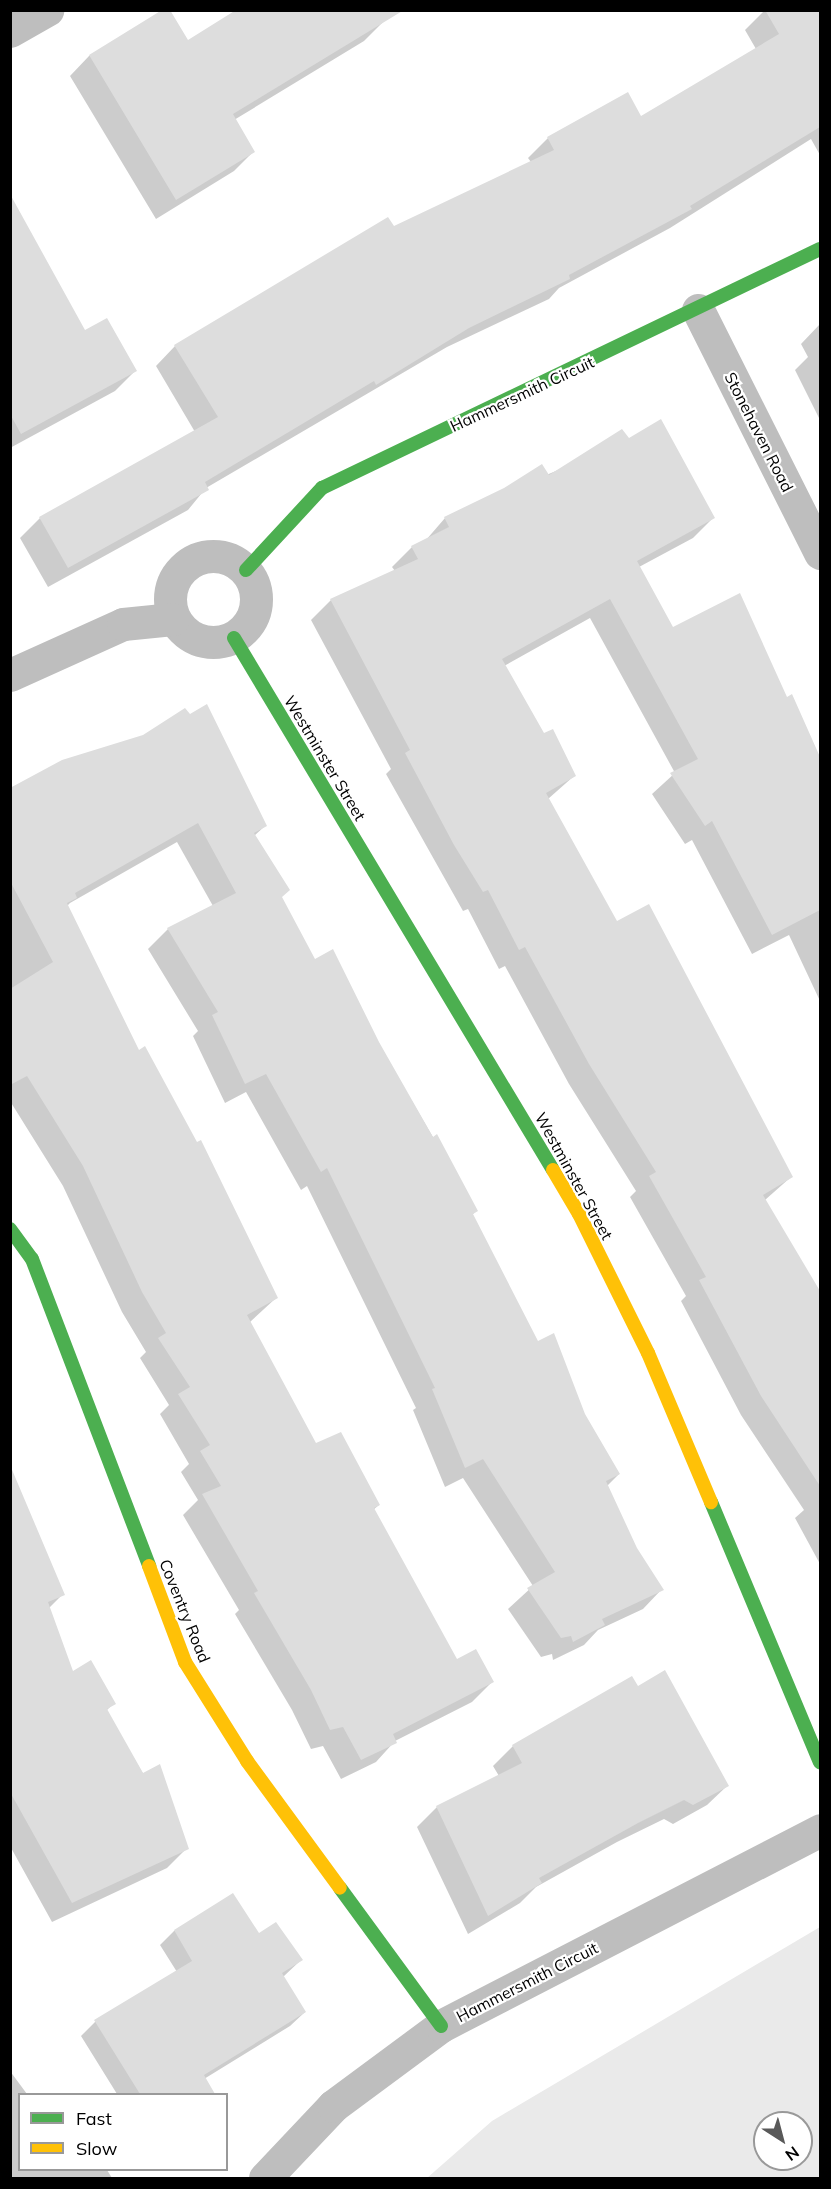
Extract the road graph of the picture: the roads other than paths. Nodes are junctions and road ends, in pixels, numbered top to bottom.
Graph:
1 (47, 10) edge
2 (10, 31) edge
3 (820, 249) edge
4 (698, 310) junction
5 (820, 553) edge
6 (246, 570) junction
7 (173, 619) junction
8 (234, 638) junction
9 (10, 675) edge
10 (10, 1229) edge
11 (820, 1762) edge
12 (820, 1830) edge
13 (441, 2026) junction
14 (265, 2178) edge

1 - 2 street
3 - 4 street, Hammersmith Circuit
4 - 5 street, Stonehaven Road
4 - 6 street, Hammersmith Circuit
6 - 7 street
6 - 8 street
7 - 8 street
7 - 9 street
8 - 11 street, Westminster Street
10 - 13 street, Coventry Road
12 - 13 street, Hammersmith Circuit
13 - 14 street, Hammersmith Circuit

